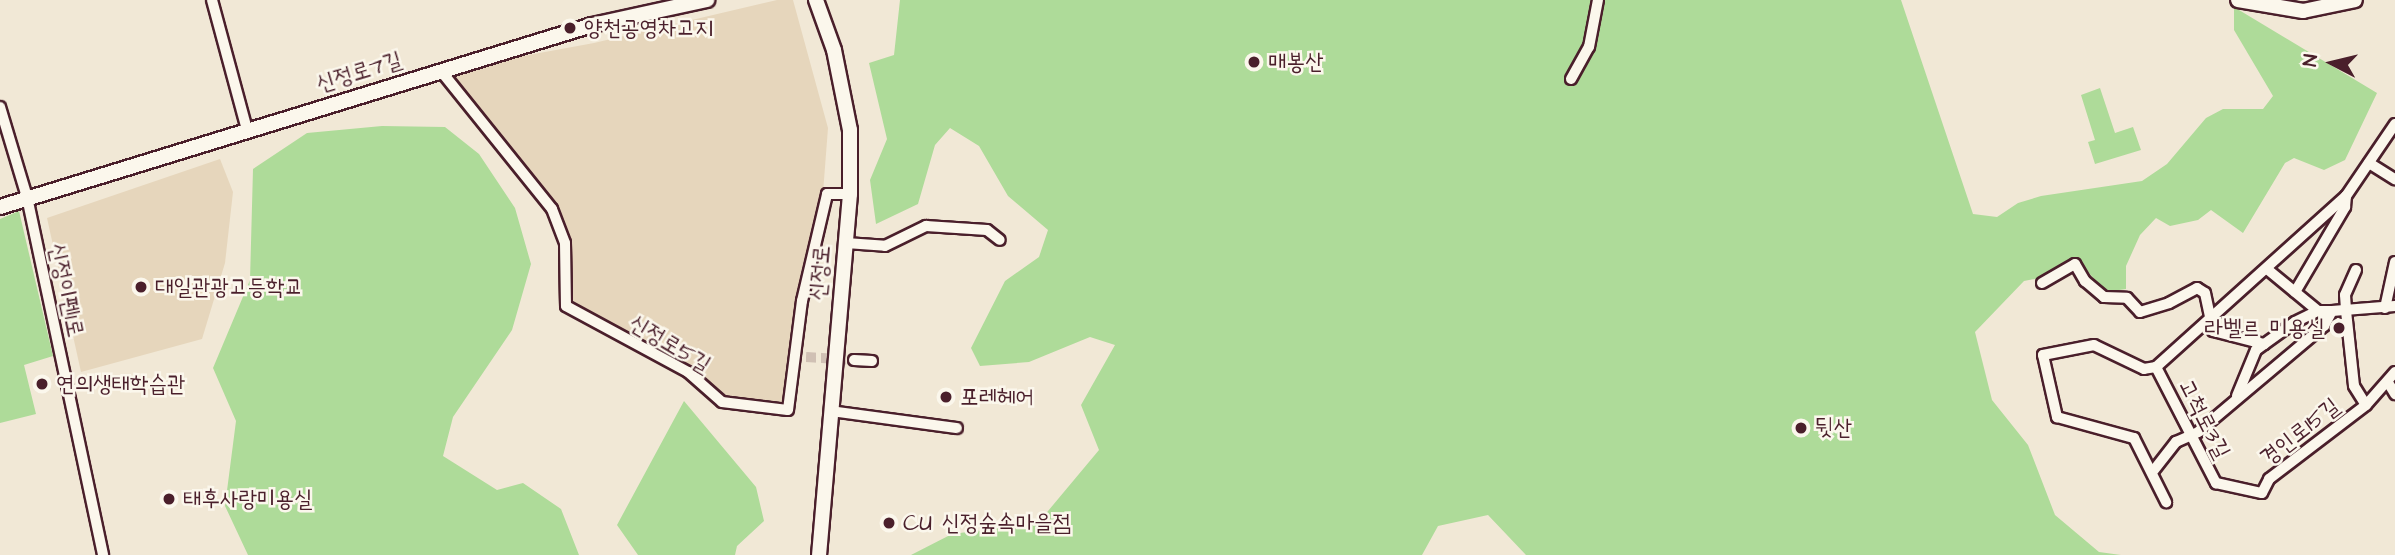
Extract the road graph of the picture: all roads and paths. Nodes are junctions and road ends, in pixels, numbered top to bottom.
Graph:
1 (212, 0) edge
2 (707, 0) edge
3 (816, 0) edge
4 (1598, 0) edge
5 (2238, 0) edge
6 (2355, 0) edge
7 (441, 71) junction
8 (1571, 79) dead end
9 (0, 107) edge
10 (2395, 124) edge
11 (247, 130) junction
12 (2369, 163) junction
13 (2395, 179) edge
14 (850, 194) junction
15 (2346, 196) junction
16 (27, 197) junction
17 (0, 207) edge
18 (1000, 240) dead end
19 (846, 243) junction
20 (2395, 262) edge
21 (2267, 269) junction
22 (2356, 270) dead end
23 (2042, 283) dead end
24 (2295, 292) junction
25 (2390, 307) edge
26 (2346, 310) junction
27 (2318, 311) junction
28 (2332, 311) junction
29 (2210, 319) junction
30 (2264, 344) junction
31 (854, 360) tunnel mouth
32 (872, 361) dead end
33 (2156, 366) junction
34 (2395, 372) edge
35 (2389, 384) junction
36 (2395, 394) edge
37 (2235, 400) junction
38 (2366, 405) junction
39 (831, 411) junction
40 (957, 428) dead end
41 (2190, 436) junction
42 (2154, 470) junction
43 (2262, 493) joint
44 (2166, 502) dead end
45 (103, 555) edge
46 (820, 555) edge

1 - 11 street
2 - 7 street, 신정로7길
3 - 14 street, 신정로
4 - 8 street
5 - 6 street
7 - 11 street, 신정로7길
7 - 14 street, 신정로5길
9 - 16 street
10 - 12 street, 고척로3길
11 - 16 street, 신정로7길
12 - 13 street
12 - 15 street, 고척로3길
14 - 19 street, 신정로
15 - 21 street, 고척로3길
15 - 24 street, 고척로3길
16 - 17 street, 신정로7길
16 - 45 street, 신정이펜1로
18 - 19 street
19 - 39 street, 신정로
20 - 25 street
21 - 24 street
21 - 29 street, 고척로3길
22 - 26 street, 경인로15길
23 - 29 street
24 - 27 street
25 - 26 street
26 - 28 street
26 - 38 street, 경인로15길
27 - 28 street
27 - 30 street
28 - 37 street
29 - 30 street
29 - 33 street, 고척로3길
30 - 37 street
31 - 32 street
33 - 41 street, 고척로3길
33 - 42 street, 고척로3길
34 - 35 street, 경인로15길
35 - 36 street
35 - 38 street, 경인로15길
37 - 41 street
38 - 43 street, 경인로15길
39 - 40 street
39 - 46 street, 신정로
41 - 42 street
41 - 43 street, 고척로3길
42 - 44 street

